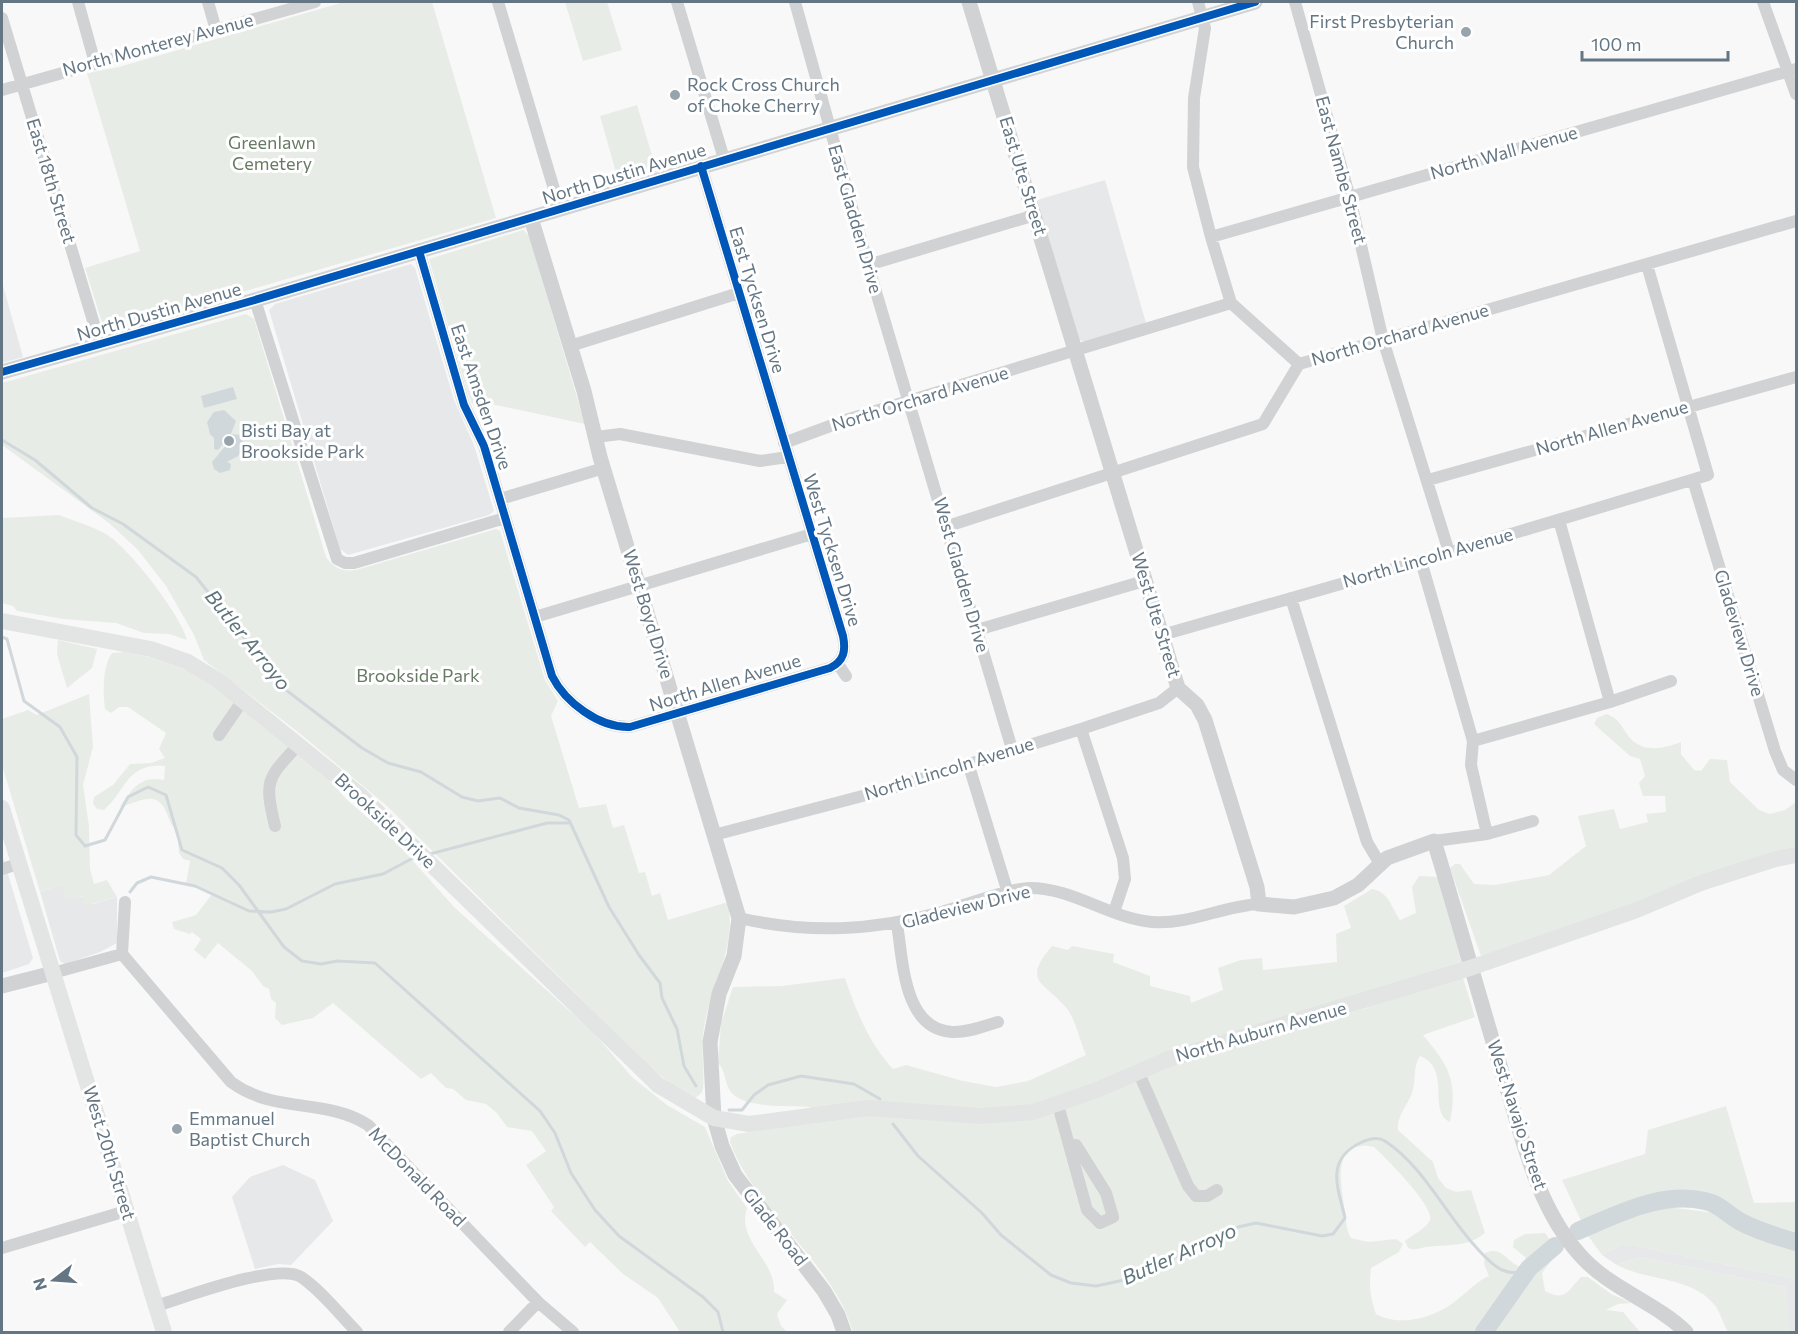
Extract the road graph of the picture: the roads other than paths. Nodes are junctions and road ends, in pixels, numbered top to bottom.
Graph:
1 (78, 2) edge
2 (208, 2) edge
3 (315, 2) edge
4 (498, 2) edge
5 (677, 2) edge
6 (795, 2) edge
7 (969, 2) edge
8 (1255, 2) edge
9 (1295, 2) edge
10 (1763, 2) edge
11 (1201, 9) edge
12 (2, 18) edge
13 (216, 30) junction
14 (95, 63) junction
15 (1793, 70) edge
16 (992, 78) junction
17 (21, 84) junction
18 (2, 90) edge
19 (1797, 94) edge
20 (829, 128) junction
21 (724, 159) junction
22 (701, 166) junction
23 (1350, 198) junction
24 (560, 209) junction
25 (1035, 215) junction
26 (531, 218) junction
27 (1797, 221) edge
28 (1211, 237) junction
29 (419, 251) junction
30 (868, 265) junction
31 (1647, 265) junction
32 (739, 293) junction
33 (255, 300) junction
34 (1231, 303) junction
35 (1383, 340) junction
36 (100, 344) junction
37 (570, 346) junction
38 (1077, 350) junction
39 (1299, 364) junction
40 (2, 372) edge
41 (1796, 380) edge
42 (909, 401) junction
43 (1690, 407) junction
44 (596, 437) junction
45 (784, 443) junction
46 (788, 457) junction
47 (604, 468) junction
48 (1112, 472) junction
49 (1428, 480) junction
50 (1693, 480) junction
51 (500, 499) junction
52 (505, 518) junction
53 (1559, 520) junction
54 (948, 526) junction
55 (812, 534) junction
56 (1449, 552) junction
57 (1421, 561) junction
58 (1144, 581) junction
59 (640, 586) junction
60 (1291, 598) junction
61 (535, 617) junction
62 (2, 621) edge
63 (977, 630) junction
64 (1162, 635) junction
65 (838, 664) junction
66 (846, 676) dead end
67 (1671, 681) dead end
68 (1178, 688) junction
69 (243, 700) junction
70 (1610, 702) junction
71 (678, 714) junction
72 (620, 727) joint
73 (1081, 729) junction
74 (219, 735) dead end
75 (1473, 741) junction
76 (298, 745) junction
77 (1012, 749) junction
78 (968, 763) junction
79 (1797, 780) edge
80 (2, 808) edge
81 (1533, 821) dead end
82 (275, 826) dead end
83 (1487, 834) junction
84 (714, 835) junction
85 (1434, 841) junction
86 (1797, 855) edge
87 (18, 864) junction
88 (1380, 864) junction
89 (2, 869) edge
90 (1008, 893) junction
91 (125, 902) dead end
92 (1259, 904) junction
93 (1114, 912) junction
94 (740, 918) junction
95 (897, 924) junction
96 (123, 954) junction
97 (1470, 968) junction
98 (53, 973) junction
99 (2, 986) edge
100 (998, 1022) dead end
101 (1138, 1071) junction
102 (1058, 1105) junction
103 (714, 1118) junction
104 (1070, 1146) junction
105 (1217, 1190) dead end
106 (126, 1211) junction
107 (2, 1248) edge
108 (538, 1302) junction
109 (156, 1306) junction
110 (164, 1332) edge
111 (357, 1332) edge
112 (509, 1332) edge
113 (573, 1332) edge
114 (844, 1332) edge
115 (1686, 1332) edge

1 - 14 street
2 - 13 street
3 - 13 street, North Monterey Avenue
4 - 24 street
5 - 21 street
6 - 20 street, East Gladden Drive
7 - 16 street, East Ute Street
8 - 11 street, North Dustin Avenue
9 - 23 street, East Nambe Street
10 - 15 street
11 - 16 street, North Dustin Avenue
11 - 28 street
12 - 17 street, East 18th Street
13 - 14 street, North Monterey Avenue
14 - 17 street, North Monterey Avenue
15 - 19 street
15 - 23 street, North Wall Avenue
16 - 20 street, North Dustin Avenue
16 - 25 street, East Ute Street
17 - 18 street, North Monterey Avenue
17 - 36 street, East 18th Street
20 - 21 street, North Dustin Avenue
20 - 30 street, East Gladden Drive
21 - 22 street, North Dustin Avenue
22 - 24 street, North Dustin Avenue
22 - 32 street, East Tycksen Drive
23 - 28 street, North Wall Avenue
23 - 35 street, East Nambe Street
24 - 26 street, North Dustin Avenue
25 - 30 street
25 - 38 street, East Ute Street
26 - 29 street, North Dustin Avenue
26 - 37 street, West Boyd Drive
27 - 31 street, North Orchard Avenue
28 - 34 street
29 - 33 street, North Dustin Avenue
29 - 51 street, East Amsden Drive
30 - 42 street, East Gladden Drive
31 - 35 street, North Orchard Avenue
31 - 43 street
32 - 37 street
32 - 45 street, East Tycksen Drive
33 - 36 street, North Dustin Avenue
33 - 52 street
34 - 38 street, North Orchard Avenue
34 - 39 street, North Orchard Avenue
35 - 39 street, North Orchard Avenue
35 - 49 street, East Nambe Street
36 - 40 street, North Dustin Avenue
37 - 44 street, West Boyd Drive
38 - 42 street, North Orchard Avenue
38 - 48 street, West Ute Street
39 - 48 street
41 - 43 street, North Allen Avenue
42 - 45 street, North Orchard Avenue
42 - 54 street, West Gladden Drive
43 - 49 street, North Allen Avenue
43 - 50 street
44 - 46 street
44 - 47 street, West Boyd Drive
45 - 46 street, West Tycksen Drive
46 - 55 street, West Tycksen Drive
47 - 51 street
47 - 59 street, West Boyd Drive
48 - 54 street
48 - 58 street, West Ute Street
49 - 56 street, East Nambe Street
50 - 53 street, North Lincoln Avenue
50 - 79 street, Gladeview Drive
51 - 52 street, East Amsden Drive
52 - 61 street, East Amsden Drive
53 - 56 street, North Lincoln Avenue
53 - 70 street
54 - 63 street, West Gladden Drive
55 - 59 street
55 - 65 street, West Tycksen Drive
56 - 57 street, North Lincoln Avenue
57 - 60 street, North Lincoln Avenue
57 - 75 street
58 - 63 street
58 - 64 street, West Ute Street
59 - 61 street
59 - 71 street, West Boyd Drive
60 - 64 street, North Lincoln Avenue
60 - 88 street
61 - 72 street, East Amsden Drive
62 - 69 main road, Brookside Drive
63 - 77 street, West Gladden Drive
64 - 68 street, West Ute Street
65 - 66 street
65 - 71 street, North Allen Avenue
67 - 70 street
68 - 73 street, North Lincoln Avenue
68 - 92 street, West Ute Street
69 - 74 street
69 - 76 main road, Brookside Drive
70 - 75 street
71 - 72 street, North Allen Avenue
71 - 84 street, West Boyd Drive
73 - 77 street, North Lincoln Avenue
73 - 93 street
75 - 83 street
76 - 82 street
76 - 103 main road, Brookside Drive
77 - 78 street, North Lincoln Avenue
78 - 84 street, North Lincoln Avenue
78 - 90 street
80 - 87 main road, West 20th Street
81 - 83 street
83 - 85 street
84 - 94 street, West Boyd Drive
85 - 88 street
85 - 97 street, West Navajo Street
86 - 97 main road, North Auburn Avenue
87 - 89 street
87 - 98 main road, West 20th Street
88 - 92 street
90 - 93 street, Gladeview Drive
90 - 95 street, Gladeview Drive
91 - 96 street
92 - 93 street, Gladeview Drive
94 - 95 street, Gladeview Drive
94 - 103 street, West Boyd Drive
95 - 100 street
96 - 98 street
96 - 108 street, McDonald Road
97 - 101 main road, North Auburn Avenue
97 - 115 street, West Navajo Street
98 - 99 street
98 - 106 main road, West 20th Street
101 - 102 main road, North Auburn Avenue
101 - 105 street
102 - 103 main road, North Auburn Avenue
102 - 104 street
103 - 114 street, Glade Road
104 - 104 street
106 - 107 street
106 - 109 main road, West 20th Street
108 - 112 street
108 - 113 street, McDonald Road
109 - 110 main road, West 20th Street
109 - 111 street

